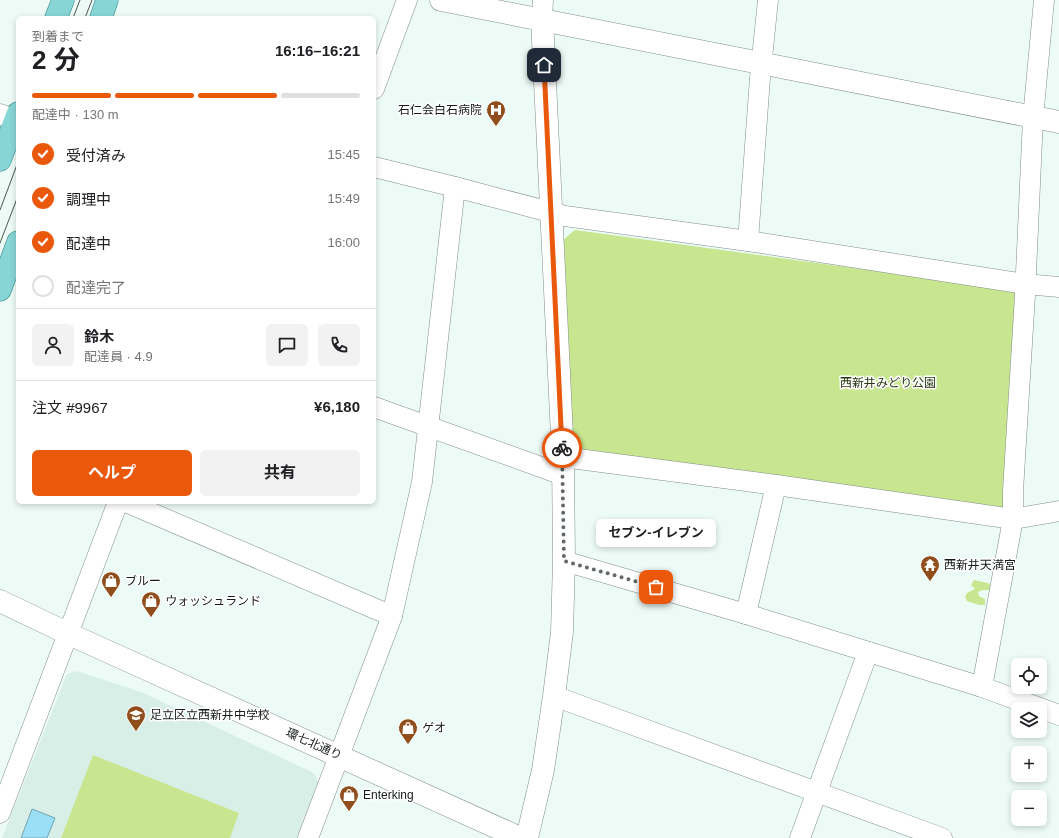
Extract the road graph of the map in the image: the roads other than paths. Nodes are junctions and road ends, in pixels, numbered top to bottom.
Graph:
1 (64, 0) edge
2 (107, 0) edge
3 (407, 0) edge
4 (441, 0) edge
5 (768, 0) edge
6 (1044, 0) edge
7 (542, 10) edge
8 (57, 16) edge
9 (102, 16) edge
10 (762, 64) junction
11 (376, 84) edge
12 (11, 115) edge
13 (1033, 118) junction
14 (1059, 122) edge
15 (0, 160) edge
16 (376, 167) edge
17 (455, 186) junction
18 (551, 212) junction
19 (748, 241) junction
20 (16, 250) edge
21 (8, 283) edge
22 (1025, 284) junction
23 (1059, 287) edge
24 (376, 409) edge
25 (429, 427) junction
26 (563, 466) junction
27 (776, 485) junction
28 (117, 504) edge
29 (131, 504) edge
30 (1059, 511) edge
31 (1013, 520) junction
32 (564, 561) junction
33 (0, 602) edge
34 (746, 614) junction
35 (392, 616) junction
36 (68, 634) junction
37 (868, 652) junction
38 (982, 687) junction
39 (554, 696) junction
40 (1059, 715) edge
41 (339, 755) junction
42 (818, 791) junction
43 (0, 813) edge
44 (308, 838) edge
45 (520, 838) edge
46 (527, 838) edge
47 (800, 838) edge
48 (942, 838) edge

1 - 8 main road
2 - 9 main road
3 - 11 street
4 - 7 street
5 - 10 street
6 - 13 street
7 - 10 street
7 - 18 street
10 - 13 street
10 - 19 street
12 - 15 main road
13 - 14 street
13 - 22 street
16 - 17 street
17 - 18 street
17 - 25 street
18 - 19 street
18 - 26 street
19 - 22 street
20 - 21 main road
22 - 23 street
22 - 31 street
24 - 25 street
25 - 26 street
25 - 35 street
26 - 27 street
26 - 32 street
27 - 31 street
27 - 34 street
28 - 36 street
29 - 35 street
30 - 31 street
31 - 38 street
32 - 34 street
32 - 39 street
33 - 36 street, 環七北通り
34 - 37 street
35 - 41 street
36 - 41 street, 環七北通り
36 - 43 street
37 - 38 street
37 - 42 street
38 - 40 street
39 - 42 street
39 - 46 street
41 - 44 street
41 - 45 street, 環七北通り
42 - 47 street
42 - 48 street

